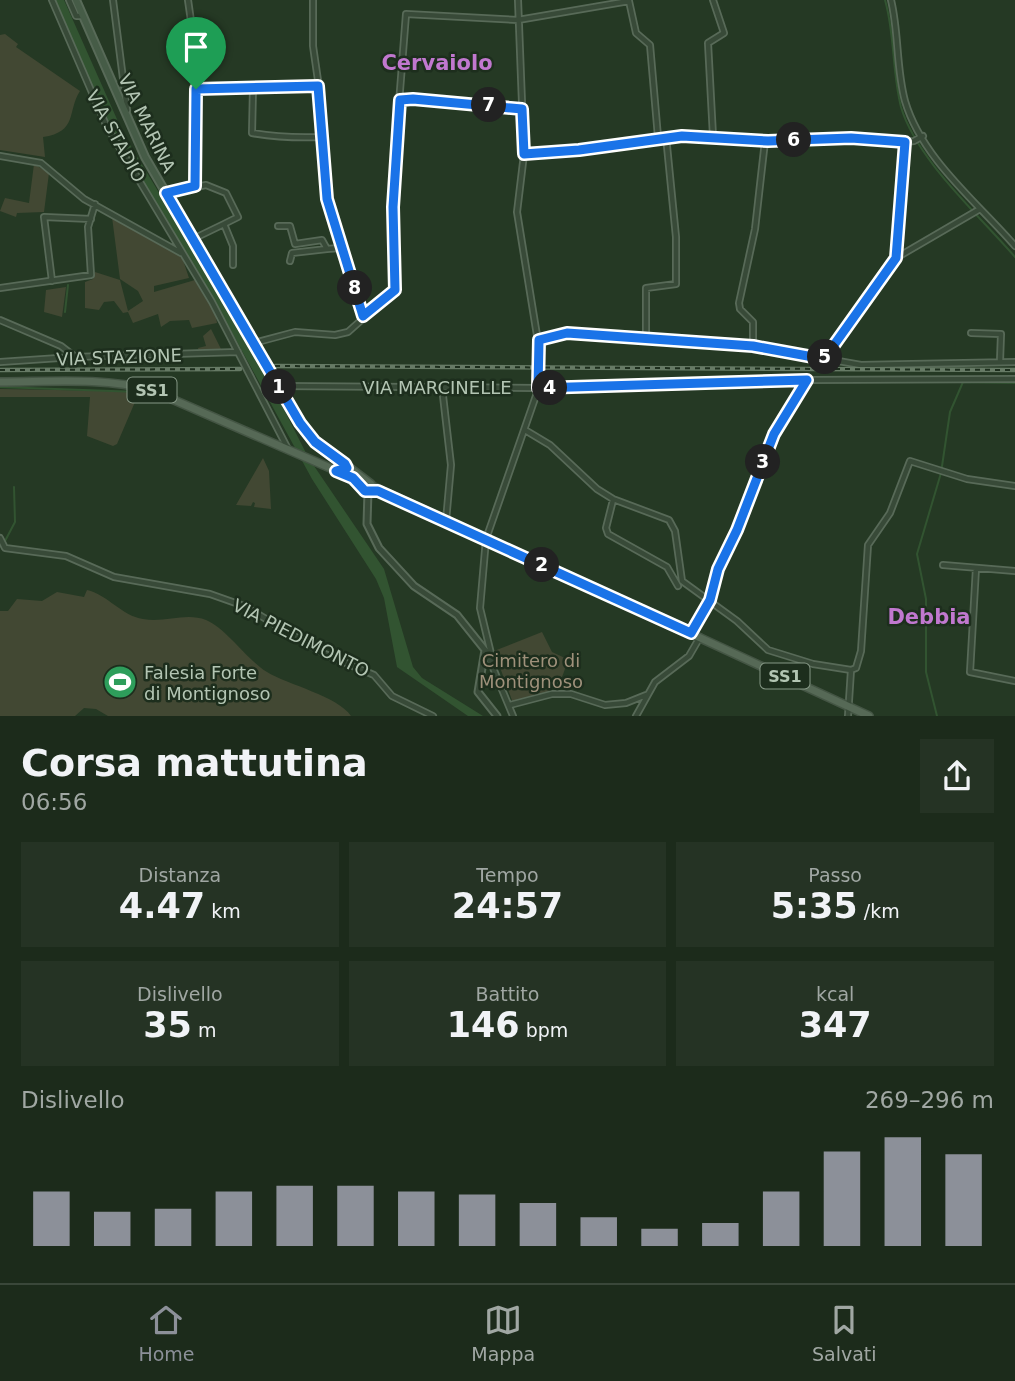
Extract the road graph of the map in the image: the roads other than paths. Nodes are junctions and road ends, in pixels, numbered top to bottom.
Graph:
1 (52, 0) edge
2 (69, 0) edge
3 (76, 0) edge
4 (113, 0) edge
5 (188, 0) edge
6 (313, 0) edge
7 (518, 0) edge
8 (713, 0) edge
9 (891, 0) edge
10 (629, 1) edge
11 (83, 16) junction
12 (518, 20) junction
13 (318, 86) junction
14 (253, 88) junction
15 (196, 89) junction
16 (400, 100) junction
17 (522, 109) junction
18 (127, 118) junction
19 (667, 136) junction
20 (713, 136) junction
21 (322, 137) junction
22 (658, 137) junction
23 (922, 137) junction
24 (765, 141) junction
25 (905, 142) junction
26 (524, 154) junction
27 (0, 156) edge
28 (195, 186) junction
29 (166, 193) junction
30 (95, 204) junction
31 (979, 209) junction
32 (91, 219) junction
33 (225, 224) junction
34 (278, 226) dead end
35 (193, 239) junction
36 (1015, 246) edge
37 (340, 248) junction
38 (327, 250) junction
39 (185, 255) junction
40 (896, 258) junction
41 (290, 261) dead end
42 (233, 265) dead end
43 (52, 281) junction
44 (0, 288) edge
45 (363, 316) junction
46 (0, 320) edge
47 (971, 333) dead end
48 (646, 339) junction
49 (539, 340) junction
50 (254, 344) junction
51 (753, 346) junction
52 (238, 352) junction
53 (74, 357) junction
54 (824, 359) junction
55 (1000, 361) junction
56 (0, 362) edge
57 (1015, 362) edge
58 (1015, 379) edge
59 (807, 380) junction
60 (0, 382) edge
61 (539, 385) junction
62 (278, 386) junction
63 (442, 387) junction
64 (525, 430) junction
65 (289, 452) junction
66 (345, 470) junction
67 (1015, 486) edge
68 (370, 489) junction
69 (613, 499) junction
70 (446, 522) junction
71 (0, 538) edge
72 (486, 539) junction
73 (943, 565) dead end
74 (976, 568) junction
75 (1015, 571) edge
76 (678, 586) dead end
77 (710, 600) junction
78 (691, 633) junction
79 (700, 637) junction
80 (485, 650) junction
81 (494, 666) junction
82 (851, 670) junction
83 (1015, 681) edge
84 (500, 682) junction
85 (478, 688) junction
86 (646, 695) junction
87 (510, 705) junction
88 (848, 706) junction
89 (433, 716) edge
90 (497, 716) edge
91 (513, 716) edge
92 (636, 716) edge
93 (848, 716) edge
94 (869, 716) edge

1 - 39 street, VIA STADIO
2 - 11 street
3 - 11 main road, VIA MARINA
4 - 18 street
5 - 15 street
6 - 13 street
7 - 12 street
8 - 20 street
9 - 23 street
10 - 12 street
10 - 22 street
11 - 18 main road, VIA MARINA
12 - 16 street
12 - 17 street
13 - 14 street
13 - 21 street
14 - 15 street
14 - 21 street
15 - 28 street
16 - 17 street
16 - 45 street
17 - 26 street
18 - 29 main road, VIA MARINA
19 - 20 street
19 - 22 street
19 - 48 street
20 - 24 street
21 - 37 street
22 - 26 street
23 - 25 street
23 - 31 street
24 - 25 street
24 - 51 street
25 - 40 street
26 - 49 street
27 - 30 street
28 - 29 street
28 - 33 street
29 - 35 main road, VIA MARINA
30 - 32 street
30 - 39 street
31 - 36 street
31 - 40 street
32 - 43 street
32 - 43 street
33 - 35 street
33 - 42 street
34 - 38 street
35 - 50 main road, VIA MARINA
37 - 38 street
37 - 45 street
38 - 41 street
39 - 52 street, VIA STADIO
40 - 54 street
43 - 44 street
45 - 50 street
46 - 53 street
47 - 55 street
48 - 49 street
48 - 51 street
49 - 61 street, bridge
50 - 62 main road, VIA MARINA
51 - 54 street
52 - 53 street, VIA STAZIONE
52 - 65 street, VIA STADIO
53 - 56 street, VIA STAZIONE
54 - 55 street
55 - 57 street
58 - 59 street, VIA MARCINELLE
59 - 61 street, VIA MARCINELLE
59 - 77 street
60 - 65 main road, SS1
61 - 63 street, VIA MARCINELLE
61 - 64 street
62 - 63 street, VIA MARCINELLE
62 - 66 main road, VIA MARINA
63 - 70 street
64 - 69 street
64 - 72 street
65 - 66 main road, SS1
66 - 68 main road, SS1
67 - 82 street
68 - 70 main road, SS1
68 - 80 street
69 - 76 street
69 - 77 street
70 - 72 main road, SS1
71 - 89 street, VIA PIEDIMONTO
72 - 78 main road, SS1
72 - 81 street
73 - 74 street
74 - 75 street
74 - 83 street
77 - 78 street
77 - 82 street
78 - 79 main road, SS1
79 - 86 street
79 - 88 main road, SS1
80 - 81 street
80 - 85 street
81 - 84 street
82 - 88 street
84 - 85 street
84 - 87 street
85 - 90 street
86 - 87 street
86 - 92 street
87 - 91 street
88 - 93 street
88 - 94 main road, SS1

